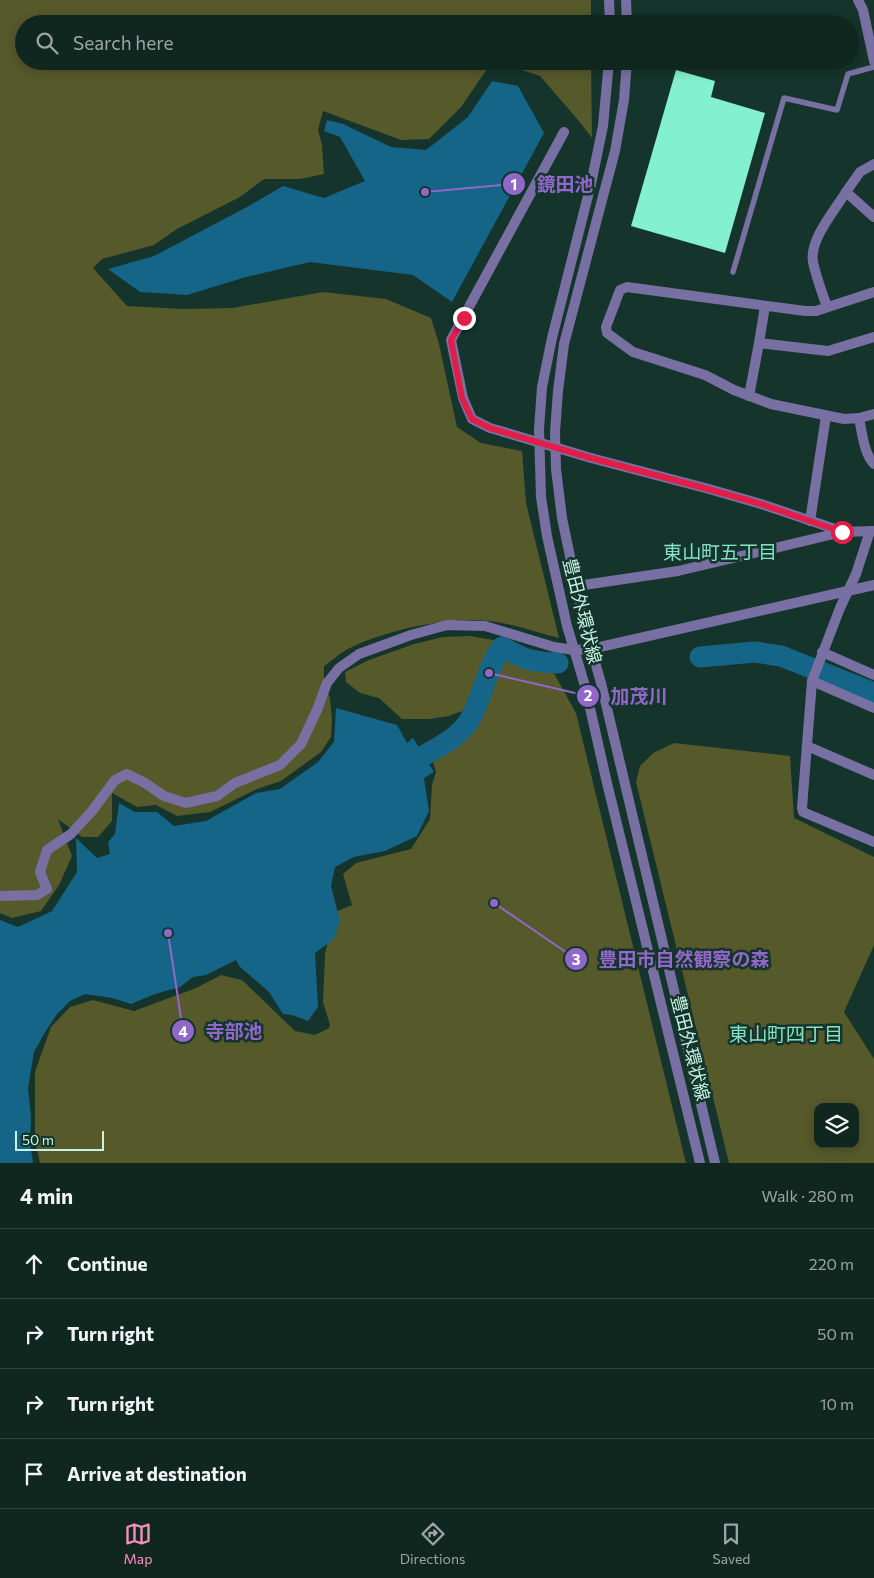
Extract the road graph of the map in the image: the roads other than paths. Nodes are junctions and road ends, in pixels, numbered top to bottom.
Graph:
1 (609, 0) edge
2 (626, 0) edge
3 (858, 0) edge
4 (610, 15) edge
5 (627, 15) edge
6 (874, 61) edge
7 (874, 67) edge
8 (609, 70) edge
9 (626, 70) edge
10 (564, 132) dead end
11 (874, 164) edge
12 (846, 192) junction
13 (874, 217) edge
14 (733, 272) dead end
15 (874, 292) edge
16 (765, 306) junction
17 (827, 307) junction
18 (874, 337) edge
19 (759, 343) junction
20 (749, 396) junction
21 (874, 414) edge
22 (826, 416) junction
23 (858, 418) junction
24 (874, 464) edge
25 (810, 521) junction
26 (872, 531) edge
27 (842, 532) junction
28 (874, 585) edge
29 (577, 586) junction
30 (848, 591) junction
31 (591, 649) junction
32 (574, 650) junction
33 (822, 653) junction
34 (874, 675) edge
35 (812, 681) junction
36 (874, 708) edge
37 (807, 746) junction
38 (874, 775) edge
39 (874, 842) edge
40 (0, 896) edge
41 (700, 1163) edge
42 (716, 1163) edge

1 - 4 street
2 - 5 street
3 - 6 street
7 - 14 lane
8 - 32 street, 豊田外環状線
9 - 29 street, 豊田外環状線
10 - 25 street, bridge
11 - 12 street
12 - 13 street
12 - 17 street
15 - 17 street
16 - 17 street
16 - 19 street
16 - 20 street
18 - 19 street
19 - 20 street
20 - 22 street
21 - 23 street
22 - 23 street
22 - 25 street
23 - 24 street
25 - 27 street
26 - 27 street
26 - 30 street
27 - 29 street
28 - 30 street
29 - 31 street, 豊田外環状線
30 - 31 street
30 - 33 street
31 - 32 street
31 - 42 street, 豊田外環状線
32 - 40 street
32 - 41 street, 豊田外環状線
33 - 34 street
33 - 35 street
35 - 36 street
35 - 37 street
37 - 38 street
37 - 39 street

